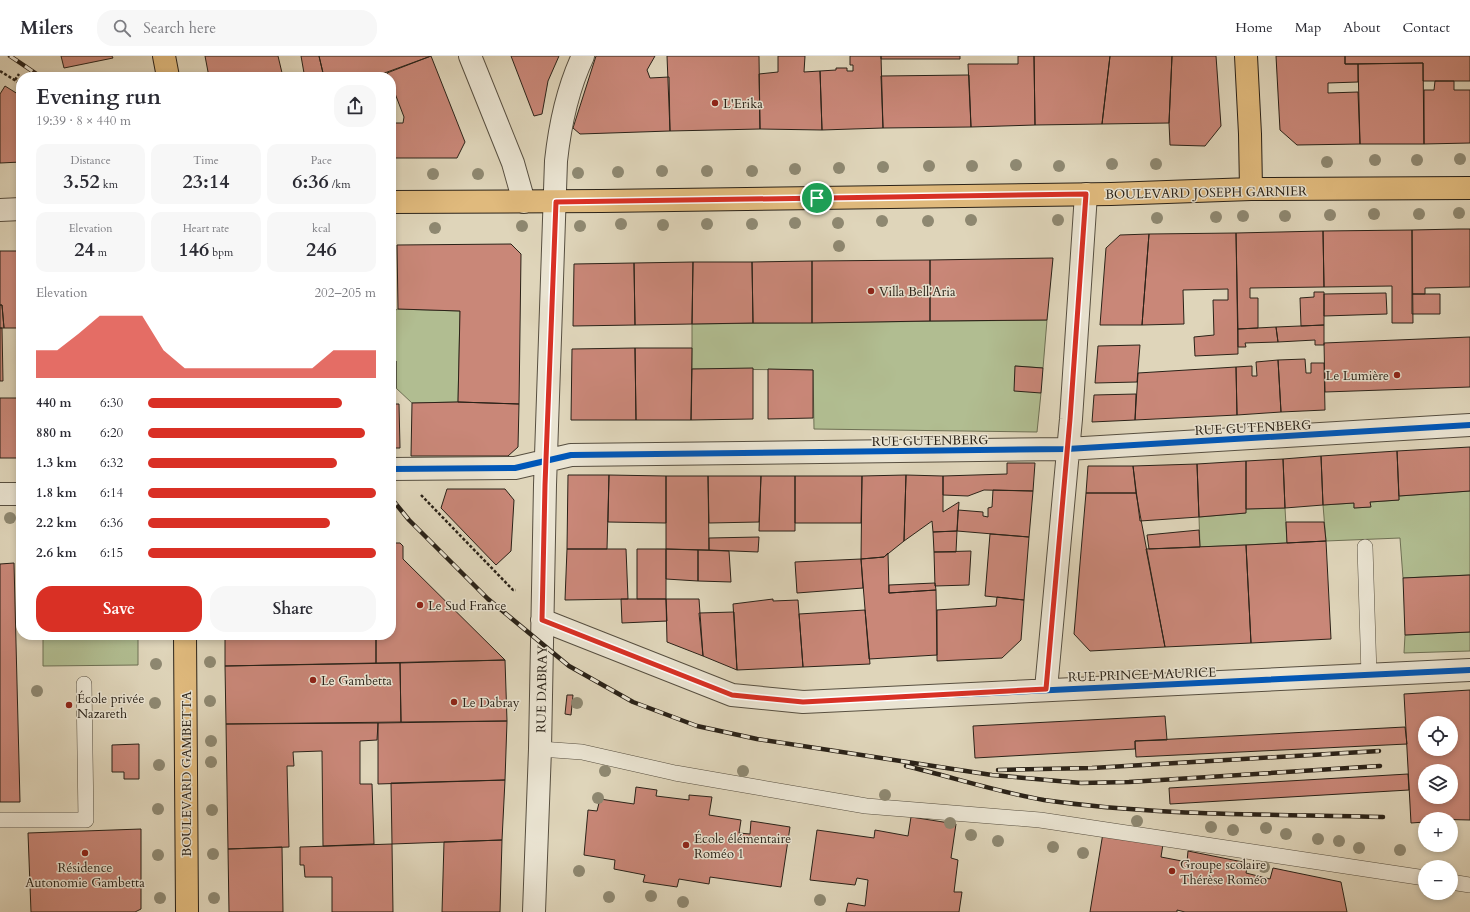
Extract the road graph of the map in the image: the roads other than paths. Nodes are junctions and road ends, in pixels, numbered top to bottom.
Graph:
1 (164, 56) edge
2 (470, 56) edge
3 (583, 56) edge
4 (1246, 56) edge
5 (167, 72) edge
6 (1470, 188) edge
7 (1251, 189) junction
8 (1086, 194) junction
9 (396, 202) edge
10 (524, 202) junction
11 (556, 202) junction
12 (16, 209) edge
13 (0, 210) edge
14 (1470, 425) edge
15 (1067, 449) junction
16 (546, 461) junction
17 (396, 469) edge
18 (0, 494) edge
19 (16, 494) edge
20 (1365, 547) dead end
21 (542, 620) junction
22 (185, 640) edge
23 (1470, 670) edge
24 (1369, 675) junction
25 (84, 684) dead end
26 (1046, 689) junction
27 (540, 750) junction
28 (0, 820) edge
29 (1418, 877) edge
30 (1458, 883) edge
31 (1470, 885) edge
32 (187, 912) edge
33 (534, 912) edge

1 - 5 main road
2 - 10 street
3 - 11 street, RUE DABRAY
4 - 7 main road
6 - 7 main road, BOULEVARD JOSEPH GARNIER
7 - 8 main road, BOULEVARD JOSEPH GARNIER
8 - 11 main road, BOULEVARD JOSEPH GARNIER
8 - 15 street
9 - 10 main road, BOULEVARD JOSEPH GARNIER
10 - 11 main road, BOULEVARD JOSEPH GARNIER
11 - 16 street, RUE DABRAY
12 - 13 street
14 - 15 street, RUE GUTENBERG
15 - 16 street, RUE GUTENBERG
15 - 26 street
16 - 17 street, RUE GUTENBERG
16 - 21 street, RUE DABRAY
18 - 19 street
20 - 24 lane
21 - 26 street, RUE PRINCE MAURICE
21 - 27 street, RUE DABRAY
22 - 32 main road, BOULEVARD GAMBETTA
23 - 24 street, RUE PRINCE MAURICE
24 - 26 street, RUE PRINCE MAURICE
25 - 28 lane
27 - 29 lane
27 - 33 street, RUE DABRAY
30 - 31 lane

